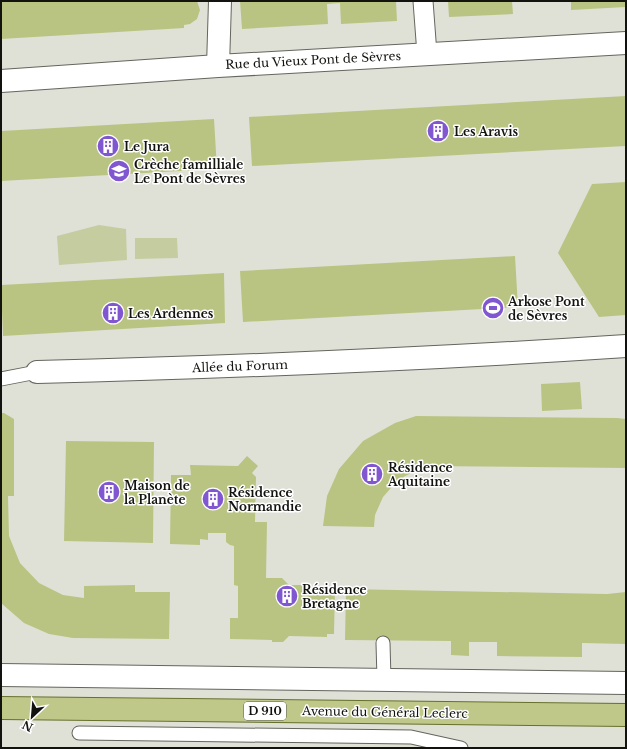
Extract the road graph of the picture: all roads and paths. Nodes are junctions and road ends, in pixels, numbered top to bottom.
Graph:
1 (220, 1) edge
2 (422, 1) edge
3 (626, 44) edge
4 (427, 54) junction
5 (218, 66) junction
6 (1, 81) edge
7 (626, 346) edge
8 (37, 372) joint
9 (1, 380) edge
10 (383, 643) dead end
11 (1, 675) edge
12 (384, 679) junction
13 (626, 683) edge
14 (1, 708) edge
15 (626, 715) edge
16 (79, 733) dead end
17 (461, 748) edge

1 - 5 street
2 - 4 street
3 - 4 street, Rue du Vieux Pont de Sèvres
4 - 5 street, Rue du Vieux Pont de Sèvres
5 - 6 street, Rue du Vieux Pont de Sèvres
7 - 8 street, Allée du Forum
8 - 9 lane
10 - 12 lane
11 - 12 street
12 - 13 street
14 - 15 main road, Avenue du Général Leclerc / D 910
16 - 17 lane

